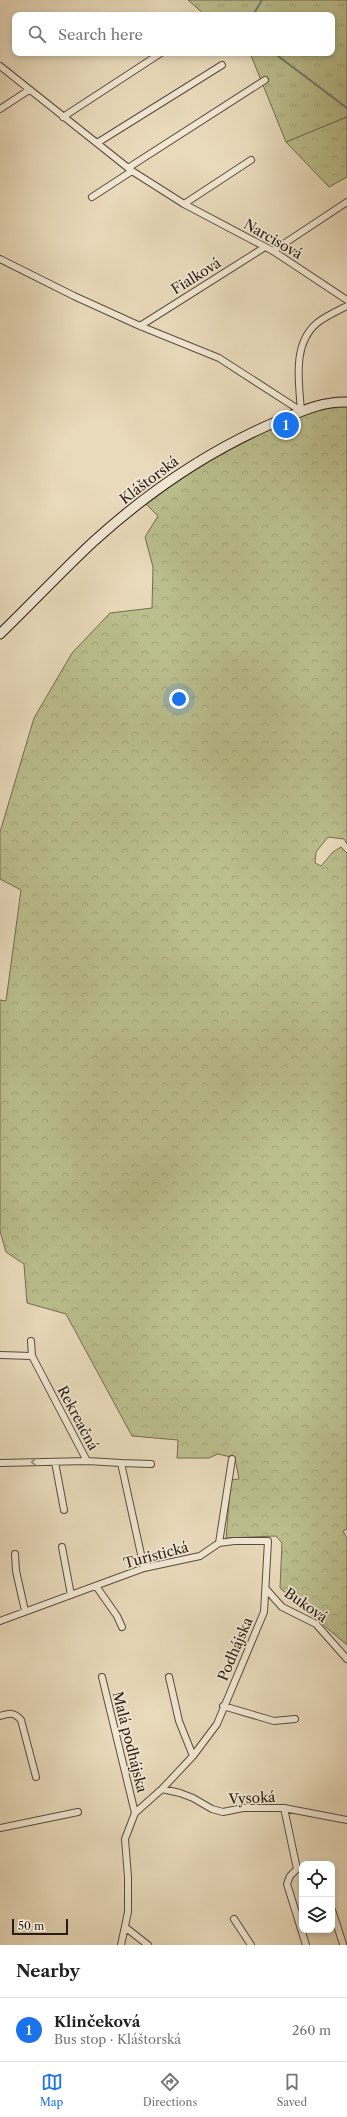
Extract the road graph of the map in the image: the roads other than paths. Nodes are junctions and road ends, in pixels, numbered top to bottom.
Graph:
1 (156, 56) edge
2 (222, 65) dead end
3 (0, 66) edge
4 (265, 80) dead end
5 (29, 90) junction
6 (0, 109) edge
7 (63, 117) junction
8 (97, 143) junction
9 (251, 160) dead end
10 (130, 170) junction
11 (92, 197) dead end
12 (347, 202) edge
13 (184, 204) junction
14 (266, 247) junction
15 (273, 251) junction
16 (0, 259) edge
17 (347, 300) edge
18 (347, 306) edge
19 (140, 326) junction
20 (347, 402) edge
21 (301, 411) junction
22 (0, 634) edge
23 (31, 1341) dead end
24 (0, 1355) edge
25 (32, 1356) junction
26 (232, 1459) dead end
27 (87, 1461) junction
28 (55, 1462) junction
29 (0, 1463) edge
30 (121, 1463) junction
31 (151, 1464) dead end
32 (64, 1510) dead end
33 (268, 1541) joint
34 (219, 1543) junction
35 (62, 1547) dead end
36 (16, 1554) dead end
37 (144, 1568) junction
38 (96, 1586) junction
39 (266, 1589) junction
40 (71, 1595) junction
41 (26, 1611) junction
42 (0, 1621) edge
43 (122, 1627) dead end
44 (347, 1658) edge
45 (102, 1677) dead end
46 (169, 1677) dead end
47 (223, 1706) junction
48 (0, 1716) edge
49 (295, 1719) dead end
50 (193, 1756) junction
51 (36, 1777) dead end
52 (162, 1789) junction
53 (284, 1808) junction
54 (78, 1812) dead end
55 (135, 1813) junction
56 (347, 1820) edge
57 (0, 1828) edge
58 (299, 1869) edge
59 (234, 1919) dead end
60 (335, 1919) edge
61 (125, 1927) junction
62 (343, 1944) dead end
63 (121, 1945) edge
64 (148, 1945) edge
65 (252, 1945) edge
66 (306, 1945) edge

1 - 7 street
2 - 8 street
3 - 5 street, Narcisová
4 - 10 street
5 - 6 street
5 - 7 street, Narcisová
7 - 8 street, Narcisová
8 - 10 street, Narcisová
9 - 13 street
10 - 11 street
10 - 13 street, Narcisová
12 - 15 street
13 - 14 street, Narcisová
14 - 15 street, Narcisová
14 - 19 street, Fialková
15 - 17 street, Narcisová
16 - 19 street
18 - 21 street
19 - 21 street
20 - 21 street, Kláštorská
21 - 22 street, Kláštorská
23 - 25 street, Rekreačná
24 - 25 street
25 - 27 street, Rekreačná
26 - 34 street
27 - 28 street
27 - 30 street, Rekreačná
28 -> 29 street
28 - 32 street
30 - 31 street, Rekreačná
30 - 37 street
33 - 34 street, Turistická
33 - 39 street, Podhájska
34 - 37 street, Turistická
35 - 40 street
36 - 41 street
37 - 38 street, Turistická
38 - 40 street, Turistická
38 - 43 street
39 - 44 street, Buková
39 - 47 street, Podhájska
40 - 41 street, Turistická
41 - 42 street, Turistická
45 - 55 street, Malá podhájska
46 - 50 street
47 - 49 street
47 - 50 street, Podhájska
48 - 51 street
50 - 52 street, Podhájska
52 - 53 street, Vysoká
52 - 55 street, Podhájska
53 - 56 street, Vysoká
53 - 58 street
54 - 57 street
55 - 61 street, Podhájska
58 - 66 street
59 - 65 street
60 - 62 street
61 - 63 street, Podhájska
61 - 64 street

